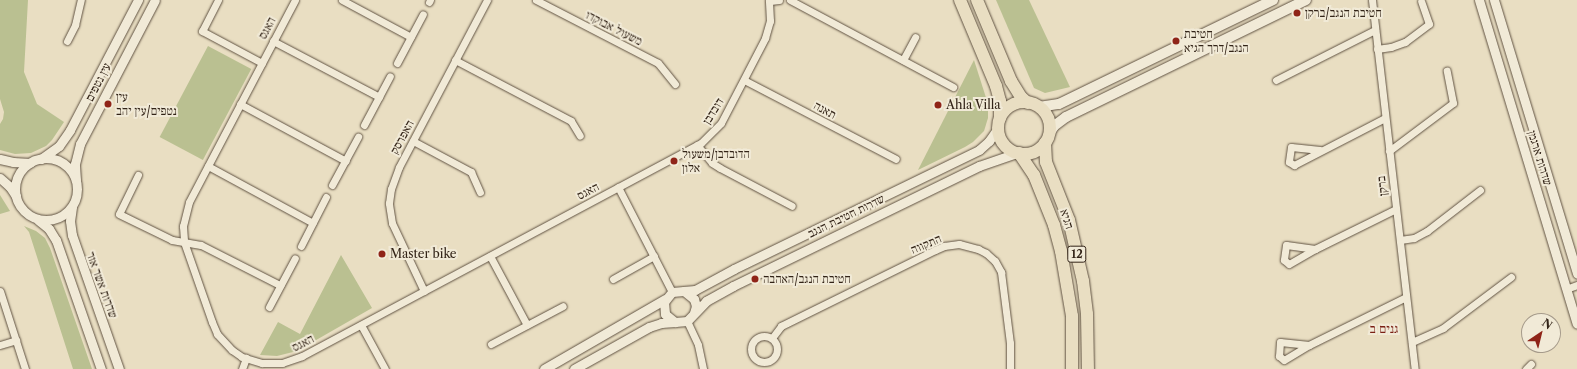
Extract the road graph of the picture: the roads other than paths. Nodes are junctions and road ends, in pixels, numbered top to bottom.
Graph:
1 (81, 0) edge
2 (138, 0) edge
3 (155, 0) edge
4 (218, 0) edge
5 (295, 0) edge
6 (342, 0) edge
7 (487, 0) edge
8 (536, 0) edge
9 (779, 0) edge
10 (790, 0) edge
11 (960, 0) edge
12 (977, 0) edge
13 (1273, 0) edge
14 (1306, 0) edge
15 (1372, 0) edge
16 (1479, 0) edge
17 (1494, 0) edge
18 (769, 1) edge
19 (1421, 1) dead end
20 (423, 14) dead end
21 (1375, 30) junction
22 (915, 36) dead end
23 (411, 37) junction
24 (67, 41) dead end
25 (273, 42) junction
26 (1377, 49) junction
27 (455, 60) junction
28 (903, 60) junction
29 (397, 62) dead end
30 (262, 63) junction
31 (1447, 71) dead end
32 (390, 76) dead end
33 (744, 80) junction
34 (1276, 80) dead end
35 (675, 84) dead end
36 (953, 87) dead end
37 (379, 97) junction
38 (240, 104) junction
39 (1033, 105) junction
40 (1385, 118) junction
41 (999, 123) junction
42 (364, 125) dead end
43 (580, 136) dead end
44 (358, 137) dead end
45 (1047, 138) junction
46 (413, 141) junction
47 (697, 145) junction
48 (1320, 150) dead end
49 (1389, 151) junction
50 (1018, 153) junction
51 (0, 159) edge
52 (41, 159) junction
53 (896, 159) dead end
54 (346, 161) junction
55 (30, 163) junction
56 (208, 166) junction
57 (138, 176) dead end
58 (0, 178) edge
59 (76, 180) junction
60 (332, 186) dead end
61 (618, 187) junction
62 (1480, 190) dead end
63 (480, 192) dead end
64 (16, 197) junction
65 (326, 197) dead end
66 (792, 206) dead end
67 (72, 207) junction
68 (1396, 209) junction
69 (33, 218) junction
70 (313, 223) junction
71 (1400, 240) junction
72 (185, 242) junction
73 (301, 246) dead end
74 (1315, 249) dead end
75 (490, 256) junction
76 (654, 256) junction
77 (295, 258) dead end
78 (1577, 274) edge
79 (1511, 277) dead end
80 (613, 279) dead end
81 (280, 285) junction
82 (1577, 285) edge
83 (1566, 289) junction
84 (0, 291) edge
85 (424, 291) junction
86 (684, 291) junction
87 (672, 292) junction
88 (1406, 297) junction
89 (665, 299) junction
90 (563, 306) dead end
91 (269, 307) dead end
92 (694, 314) junction
93 (687, 321) junction
94 (675, 322) junction
95 (361, 324) junction
96 (1577, 324) edge
97 (527, 325) junction
98 (772, 338) dead end
99 (16, 340) junction
100 (1412, 342) junction
101 (491, 344) dead end
102 (0, 345) edge
103 (1309, 345) dead end
104 (246, 358) junction
105 (26, 369) edge
106 (101, 369) edge
107 (119, 369) edge
108 (242, 369) edge
109 (385, 369) edge
110 (544, 369) edge
111 (574, 369) edge
112 (703, 369) edge
113 (1010, 369) edge
114 (1072, 369) edge
115 (1088, 369) edge
116 (1415, 369) edge

1 - 24 street
2 - 52 street, עין נטפים
3 - 59 street, עין נטפים
4 - 30 street
5 - 25 street, האגס
6 - 23 street
7 - 27 street, האפרסק
8 - 35 street, משעול אבוקדו
9 - 18 street
10 - 28 street
11 - 41 highway, 12
12 - 39 highway, 12
13 - 39 main road
14 - 45 main road
15 - 21 street, ברקן
16 - 83 street, שדרות ארגמן
17 - 78 street, שדרות ארגמן
18 - 33 street, דובדבן
19 - 26 street
20 - 23 street
21 - 26 street, ברקן
21 - 34 street
22 - 28 street
23 - 29 street
25 - 30 street, האגס
25 - 37 street
26 - 40 street, ברקן
27 - 43 street
27 - 46 street, האפרסק
28 - 36 street
30 - 38 street, האגס
31 - 49 street
32 - 37 street
33 - 47 street, דובדבן
33 - 53 street, תאנה
37 - 42 street
38 - 54 street
38 - 56 street, האגס
39 - 41 highway
39 - 45 highway, 12
40 - 48 street
40 - 49 street, ברקן
41 - 50 highway, 12
41 - 86 street, שדרות חטיבת הנגב
44 - 54 street
45 - 50 highway
45 - 115 highway, הגיא / 12
46 - 63 street
46 - 85 street, האפרסק
47 - 61 street, דובדבן
47 - 66 street
49 - 68 street, ברקן
50 - 92 street, שדרות חטיבת הנגב
50 - 114 highway, הגיא / 12
51 - 55 street
52 - 55 street
52 - 59 street
54 - 60 street
55 - 64 street
56 - 70 street
56 - 72 street, האגס
57 - 72 street
58 - 64 street
59 - 67 street
61 - 75 street, האגס
61 - 76 street, האגס
62 - 71 street
64 - 69 street
65 - 70 street
67 - 69 street
67 - 107 street, שדרות אשר אזר
68 - 71 street, ברקן
68 - 74 street
69 - 106 street
70 - 73 street
71 - 88 street, ברקן
72 - 81 street
72 - 104 street, האגס
75 - 85 street, האגס
75 - 97 street
76 - 80 street
76 - 87 street, האגס
77 - 81 street
79 - 100 street
81 - 91 street
82 - 83 street
83 - 96 street, שדרות ארגמן
84 - 99 street
85 - 95 street, האגס
86 - 87 street
86 - 92 street
87 - 89 street
88 - 100 street, ברקן
88 - 103 street
89 - 94 street
89 - 110 street
90 - 97 street
92 - 93 street
93 - 94 street
93 - 112 street
94 - 111 street
95 - 104 street, האגס
95 - 109 street
97 - 101 street
98 - 113 street, התקווה
99 - 102 street
99 - 105 street
100 - 116 street, ברקן
104 - 108 street

